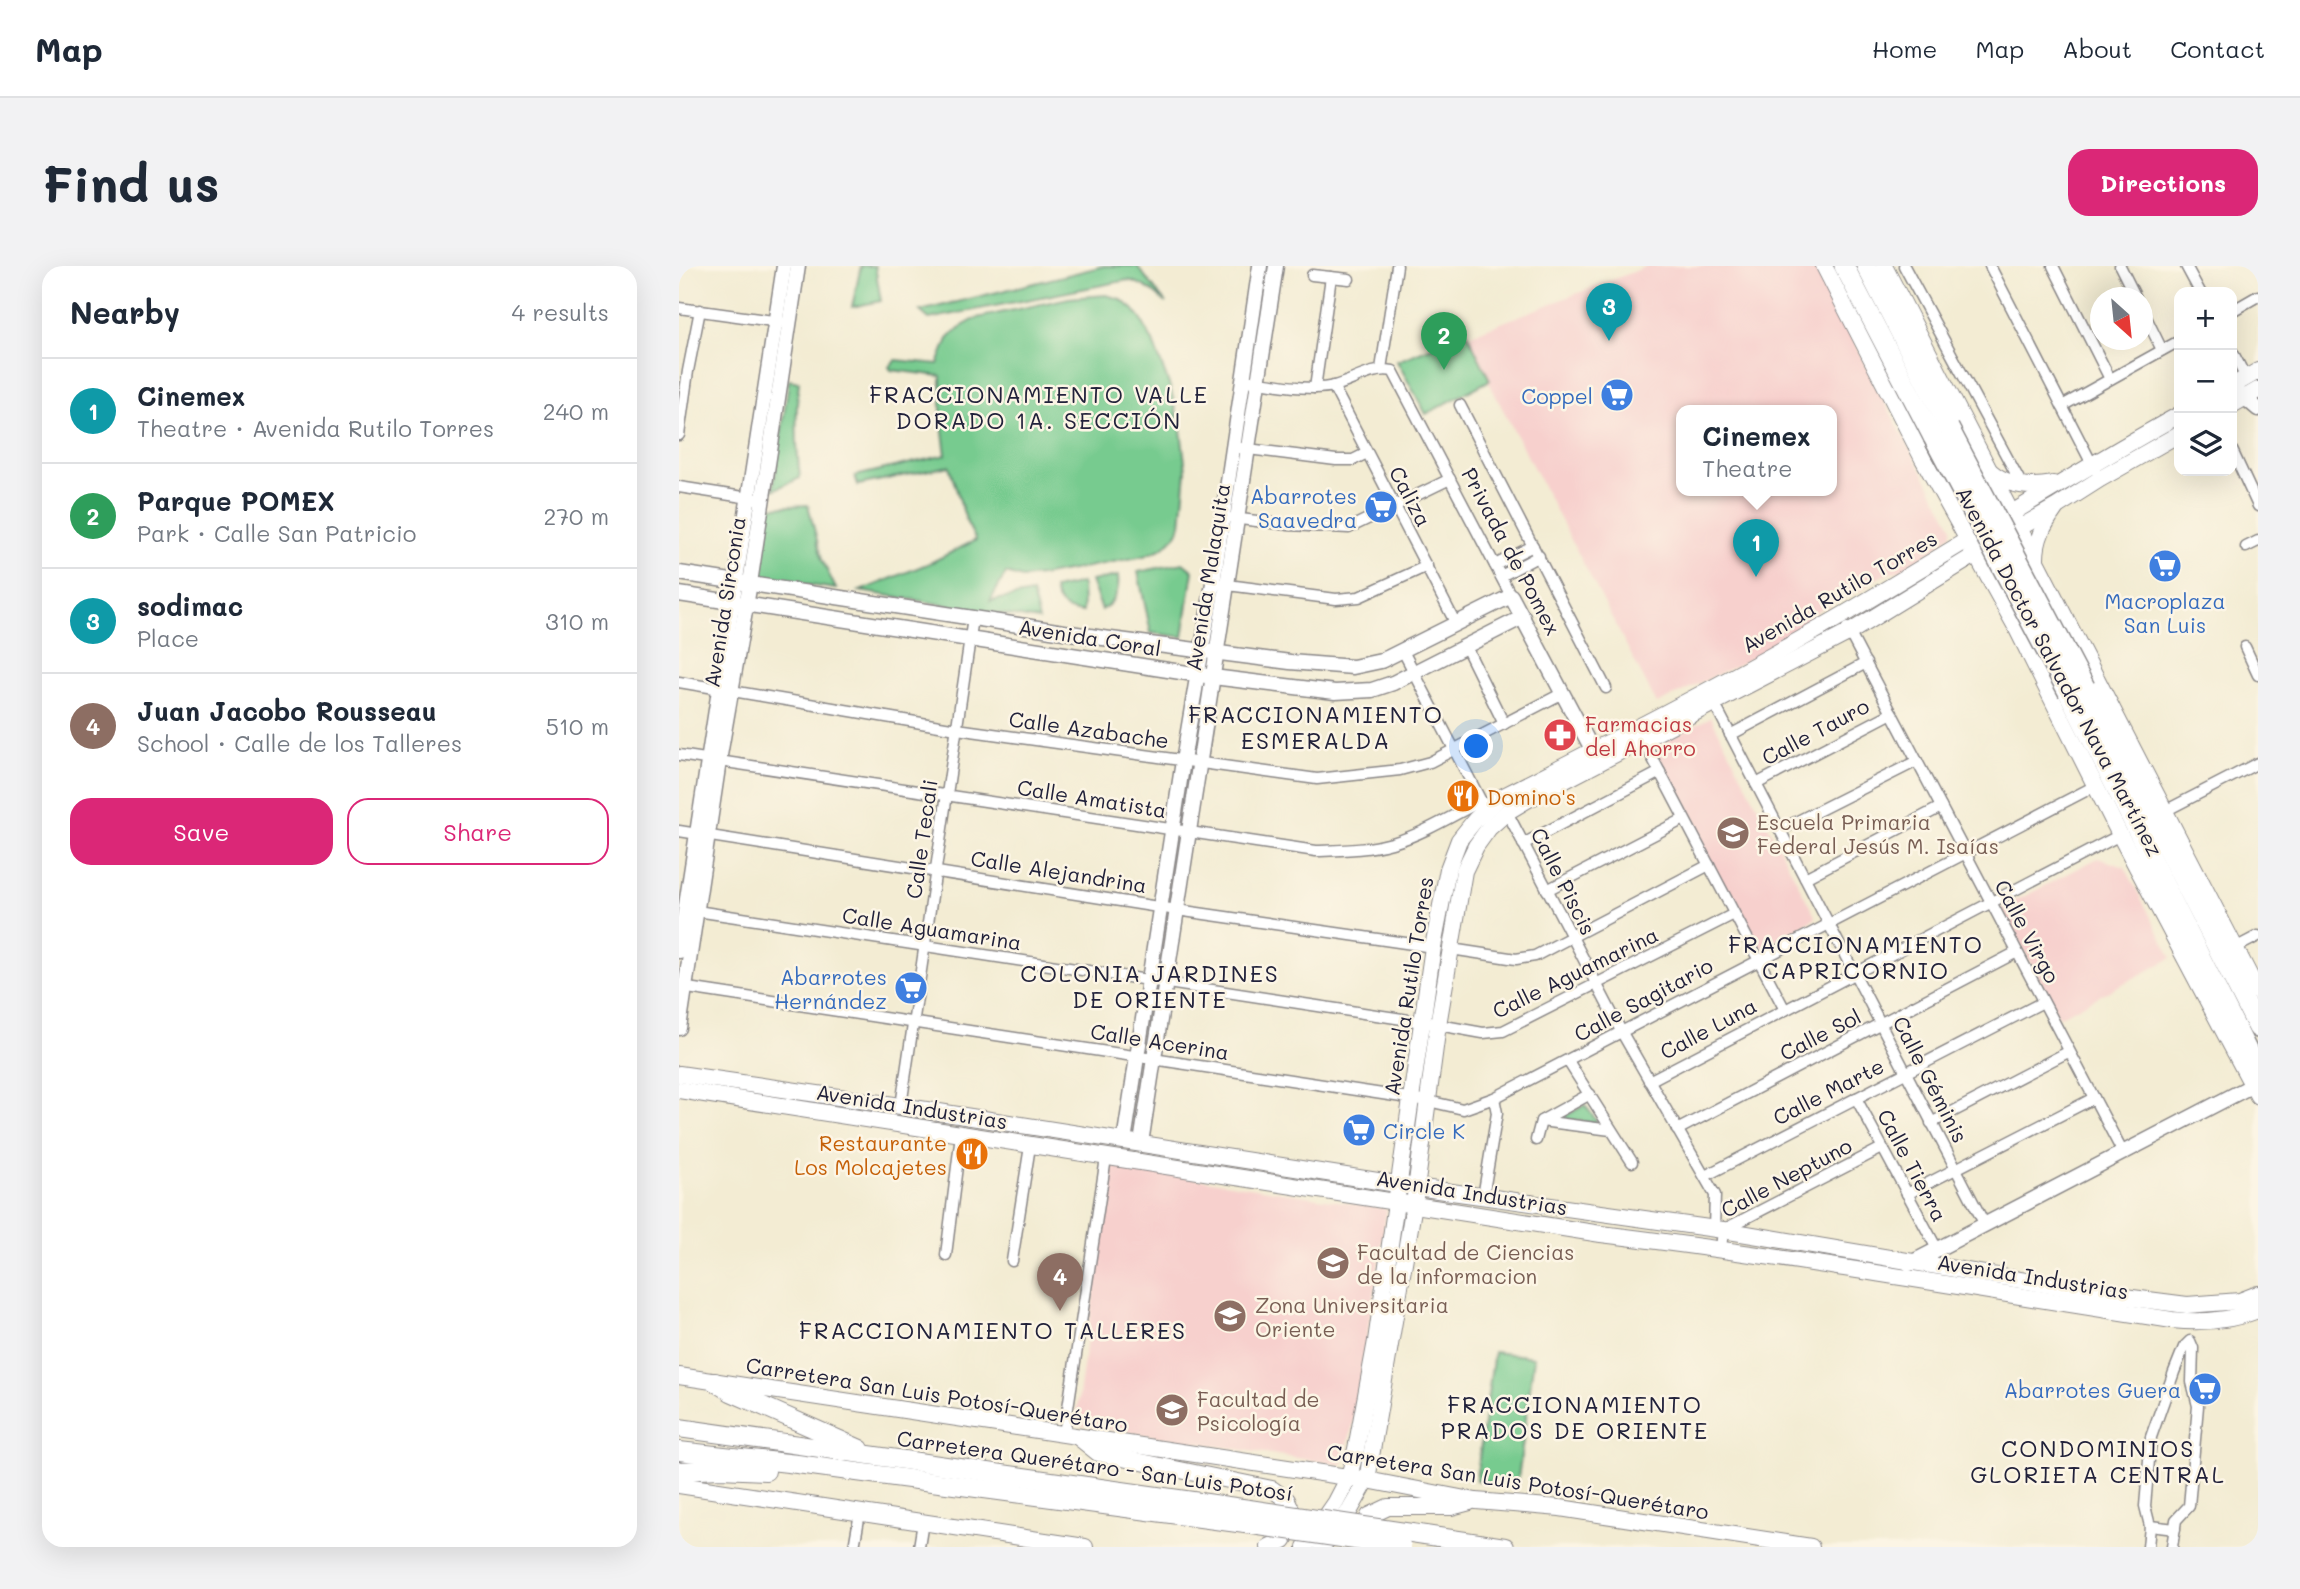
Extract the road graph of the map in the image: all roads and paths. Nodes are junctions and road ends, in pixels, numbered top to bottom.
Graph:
1 (784, 266) edge
2 (798, 266) edge
3 (1260, 266) edge
4 (1276, 266) edge
5 (1397, 266) edge
6 (1824, 266) edge
7 (1845, 266) edge
8 (1866, 266) edge
9 (1884, 266) edge
10 (1904, 266) edge
11 (1990, 266) edge
12 (2053, 266) edge
13 (2120, 266) edge
14 (2186, 266) edge
15 (1313, 275) dead end
16 (1331, 277) junction
17 (1349, 279) dead end
18 (2130, 287) edge
19 (2197, 287) edge
20 (2258, 296) edge
21 (679, 308) edge
22 (2237, 308) edge
23 (700, 310) junction
24 (782, 323) junction
25 (2153, 332) edge
26 (2174, 344) edge
27 (2162, 350) junction
28 (2237, 365) edge
29 (683, 370) edge
30 (1387, 370) junction
31 (2110, 379) junction
32 (1251, 381) junction
33 (1333, 386) junction
34 (1315, 387) junction
35 (2245, 388) edge
36 (1460, 405) dead end
37 (2062, 406) junction
38 (2258, 409) edge
39 (2174, 418) edge
40 (680, 421) edge
41 (1941, 432) junction
42 (679, 435) edge
43 (2174, 437) edge
44 (1241, 448) junction
45 (1367, 453) junction
46 (2237, 461) edge
47 (2092, 463) junction
48 (1990, 470) junction
49 (2099, 479) junction
50 (1450, 480) junction
51 (2060, 482) junction
52 (2022, 485) junction
53 (679, 487) edge
54 (755, 499) junction
55 (2258, 506) edge
56 (1395, 507) junction
57 (2056, 507) junction
58 (1230, 517) junction
59 (2015, 520) junction
60 (2258, 541) edge
61 (2246, 547) dead end
62 (1971, 548) junction
63 (1536, 551) junction
64 (2038, 564) junction
65 (1427, 566) junction
66 (1498, 570) junction
67 (679, 573) edge
68 (1944, 574) junction
69 (743, 582) junction
70 (1220, 584) junction
71 (1995, 590) junction
72 (679, 594) edge
73 (1511, 596) junction
74 (740, 603) junction
75 (1841, 616) junction
76 (1523, 617) junction
77 (973, 618) junction
78 (1457, 624) junction
79 (1850, 632) junction
80 (970, 638) junction
81 (1103, 638) junction
82 (1466, 647) junction
83 (2245, 647) dead end
84 (1403, 651) junction
85 (1209, 652) junction
86 (1101, 660) junction
87 (1865, 663) junction
88 (1415, 673) junction
89 (2258, 675) edge
90 (1206, 676) junction
91 (679, 682) edge
92 (1606, 688) dead end
93 (726, 689) junction
94 (2076, 690) junction
95 (1563, 693) junction
96 (1711, 697) junction
97 (1892, 713) junction
98 (1504, 724) junction
99 (957, 729) junction
100 (1730, 735) junction
101 (1643, 740) junction
102 (1455, 750) junction
103 (1593, 751) junction
104 (679, 755) edge
105 (2099, 757) junction
106 (714, 760) junction
107 (1183, 761) junction
108 (1917, 761) junction
109 (2258, 763) edge
110 (1200, 764) junction
111 (1660, 772) junction
112 (1756, 784) junction
113 (2095, 786) junction
114 (947, 796) junction
115 (1485, 804) junction
116 (1941, 807) junction
117 (2165, 811) junction
118 (1507, 813) junction
119 (1684, 819) junction
120 (1173, 830) junction
121 (1780, 830) junction
122 (679, 831) edge
123 (1190, 832) junction
124 (703, 835) junction
125 (2120, 835) junction
126 (1523, 844) junction
127 (1966, 855) junction
128 (1709, 865) junction
129 (936, 870) junction
130 (1805, 878) junction
131 (1547, 890) junction
132 (1991, 903) junction
133 (1160, 907) junction
134 (687, 910) edge
135 (1177, 910) junction
136 (1734, 914) junction
137 (1829, 924) junction
138 (2209, 933) junction
139 (2258, 936) edge
140 (1572, 937) junction
141 (2175, 937) junction
142 (925, 946) junction
143 (1433, 947) junction
144 (1451, 948) junction
145 (2235, 948) junction
146 (679, 951) edge
147 (2017, 952) junction
148 (1759, 960) junction
149 (1855, 974) junction
150 (1149, 981) junction
151 (1166, 983) junction
152 (1596, 984) junction
153 (682, 987) edge
154 (2258, 994) edge
155 (2043, 1002) junction
156 (1785, 1010) junction
157 (913, 1023) junction
158 (1430, 1024) junction
159 (1881, 1024) junction
160 (679, 1028) edge
161 (2258, 1028) edge
162 (1621, 1031) junction
163 (2068, 1052) junction
164 (1138, 1057) junction
165 (1155, 1059) junction
166 (1568, 1060) junction
167 (1906, 1073) junction
168 (679, 1074) edge
169 (1649, 1081) junction
170 (2256, 1084) edge
171 (679, 1090) edge
172 (1590, 1094) junction
173 (1495, 1098) junction
174 (1856, 1098) junction
175 (2094, 1098) junction
176 (1420, 1100) junction
177 (901, 1106) junction
178 (1541, 1121) junction
179 (1931, 1123) junction
180 (1611, 1130) junction
181 (1677, 1130) junction
182 (961, 1134) junction
183 (1536, 1140) dead end
184 (1125, 1141) junction
185 (1141, 1143) junction
186 (1030, 1146) junction
187 (1882, 1148) junction
188 (2123, 1153) junction
189 (1412, 1157) junction
190 (1106, 1158) junction
191 (1632, 1162) dead end
192 (1956, 1170) junction
193 (1705, 1175) junction
194 (1359, 1178) junction
195 (1448, 1192) junction
196 (1407, 1194) junction
197 (1907, 1194) junction
198 (1483, 1197) junction
199 (1985, 1224) junction
200 (1719, 1230) junction
201 (1721, 1249) junction
202 (1937, 1250) junction
203 (946, 1255) dead end
204 (1012, 1261) dead end
205 (1913, 1262) junction
206 (1870, 1263) junction
207 (1891, 1274) junction
208 (2258, 1294) edge
209 (2109, 1295) junction
210 (2069, 1304) junction
211 (2258, 1310) edge
212 (2192, 1322) junction
213 (2190, 1341) junction
214 (679, 1376) edge
215 (2173, 1380) junction
216 (715, 1382) junction
217 (2192, 1382) junction
218 (679, 1428) edge
219 (1071, 1435) junction
220 (679, 1451) edge
221 (879, 1457) junction
222 (797, 1464) junction
223 (679, 1471) edge
224 (1349, 1477) junction
225 (1367, 1480) junction
226 (679, 1485) edge
227 (1476, 1500) junction
228 (860, 1513) junction
229 (1247, 1516) junction
230 (923, 1522) junction
231 (2150, 1526) junction
232 (2175, 1529) junction
233 (854, 1547) edge
234 (919, 1547) edge
235 (1085, 1547) edge
236 (1269, 1547) edge
237 (1305, 1547) edge
238 (1322, 1547) edge
239 (1362, 1547) edge
240 (1402, 1547) edge
241 (1506, 1547) edge
242 (1811, 1547) edge
243 (2148, 1547) edge
244 (2172, 1547) edge

1 - 24 street, Avenida Sirconia
2 - 24 street, Avenida Sirconia
3 - 32 street, Avenida Malaquita
4 - 32 street, Avenida Malaquita
5 - 30 street
6 - 62 main road, Avenida Doctor Salvador Nava Martínez
7 - 41 highway, Avenida Doctor Salvador Nava Martínez
8 - 41 highway, Avenida Doctor Salvador Nava Martínez
9 - 48 main road, Avenida Doctor Salvador Nava Martínez
10 - 52 street
11 - 37 street
12 - 31 street
13 - 18 street
14 - 19 street
15 - 16 street
16 - 17 street
16 - 34 street
20 - 22 street
21 - 23 street
23 - 24 street
23 - 29 street
24 - 54 street, Avenida Sirconia
25 - 27 street
26 - 27 street
27 - 31 street
28 - 35 street
29 - 40 street
30 - 33 street
30 - 50 street, Privada de Pomex
31 - 37 street
32 - 34 street
32 - 44 street, Avenida Malaquita
33 - 34 street
33 - 45 street, Caliza
35 - 38 street
36 - 63 street
37 - 47 street
39 - 47 main road
40 - 42 street
41 - 94 highway, Avenida Doctor Salvador Nava Martínez, bridge
43 - 49 main road
44 - 45 street
44 - 58 street, Avenida Malaquita
45 - 56 street, Caliza
46 - 55 street
47 - 49 street
47 - 51 main road
48 - 52 main road
48 - 59 main road, Avenida Doctor Salvador Nava Martínez
49 - 57 main road
50 - 56 street
50 - 66 street, Privada de Pomex
51 - 52 main road
51 - 59 main road
53 - 54 street
54 - 69 street, Avenida Sirconia
56 - 58 street
56 - 65 street, Caliza
57 - 59 main road
57 - 64 main road
58 - 70 street, Avenida Malaquita
59 - 62 main road
59 - 64 main road, Avenida Doctor Salvador Nava Martínez
60 - 61 street
62 - 68 main road, Avenida Rutilo Torres
62 - 71 main road, Avenida Doctor Salvador Nava Martínez
62 - 75 main road, Avenida Rutilo Torres
63 - 66 street
63 - 92 street
64 - 71 main road
64 - 117 main road, Avenida Doctor Salvador Nava Martínez
65 - 70 street
65 - 78 street, Caliza
66 - 73 street, Privada de Pomex
67 - 69 street, Avenida Coral
68 - 71 main road
68 - 79 main road, Avenida Rutilo Torres
69 - 74 street, Avenida Sirconia
69 - 77 street, Avenida Coral
70 - 85 street, Avenida Malaquita
71 - 113 main road, Avenida Doctor Salvador Nava Martínez
72 - 74 street, Avenida Coral
73 - 76 street, Privada de Pomex
73 - 78 street, Avenida Coral
74 - 80 street, Avenida Coral
74 - 93 street, Avenida Sirconia
75 - 79 street, Calle Virgo
75 - 96 main road, Avenida Rutilo Torres
76 - 82 street, Avenida Coral
76 - 95 street, Privada de Pomex
77 - 80 street, Calle Tecali
77 - 81 street, Avenida Coral
78 - 84 street, Avenida Coral
79 - 87 street, Calle Virgo
79 - 96 main road, Avenida Rutilo Torres
80 - 86 street, Avenida Coral
80 - 99 street, Calle Tecali
81 - 85 street, Avenida Coral
81 - 86 street
82 - 88 street, Avenida Coral
82 - 98 street
83 - 89 street
84 - 85 street, Avenida Coral
84 - 88 street
85 - 90 street, Avenida Malaquita
86 - 90 street, Avenida Coral
87 - 97 street, Calle Virgo
87 - 100 street
88 - 90 street, Avenida Coral
88 - 102 street
90 - 107 street, Avenida Malaquita
90 - 110 street, Avenida Malaquita
91 - 93 street, Calle Azabache
93 - 99 street, Calle Azabache
93 - 106 street, Avenida Sirconia
94 - 105 highway, Avenida Doctor Salvador Nava Martínez
94 - 138 highway, Avenida Doctor Salvador Nava Martínez
95 - 98 street, Calle Azabache
95 - 103 street, Privada de Pomex
96 - 100 street, Calle Géminis
96 - 101 main road, Avenida Rutilo Torres
96 - 103 main road, Avenida Rutilo Torres
97 - 108 street, Calle Virgo
97 - 112 street, Calle Tauro
98 - 102 street, Calle Azabache
99 - 107 street, Calle Azabache
99 - 114 street, Calle Tecali
100 - 112 street, Calle Géminis
101 - 111 street
101 - 118 main road, Avenida Rutilo Torres
102 - 110 street, Calle Azabache
102 - 115 street
103 - 115 main road, Avenida Rutilo Torres
104 - 106 street, Calle Amatista
105 - 141 highway
105 - 170 highway, Avenida Doctor Salvador Nava Martínez
106 - 114 street, Calle Amatista
106 - 124 street, Avenida Sirconia
107 - 110 street, Calle Azabache
107 - 120 street, Avenida Malaquita
108 - 116 street, Calle Virgo
108 - 121 street
109 - 117 street
110 - 123 street, Avenida Malaquita
111 - 119 street
111 - 126 street
112 - 121 street, Calle Géminis
113 - 125 main road, Avenida Doctor Salvador Nava Martínez
113 - 127 street, Calle Sagitario
114 - 120 street, Calle Amatista
114 - 129 street, Calle Tecali
115 - 123 street, Calle Amatista
115 - 143 main road, Avenida Rutilo Torres
116 - 127 street, Calle Virgo
116 - 130 street
117 - 145 main road, Avenida Doctor Salvador Nava Martínez
118 - 126 street, Calle Piscis
118 - 144 main road, Avenida Rutilo Torres
119 - 128 street
119 - 131 street
120 - 123 street, Calle Amatista
120 - 133 street, Avenida Malaquita
121 - 130 street, Calle Géminis
122 - 124 street, Calle Alejandrina
123 - 135 street, Avenida Malaquita
124 - 129 street, Calle Alejandrina
124 - 134 street, Avenida Sirconia
125 - 132 street, Calle Luna
125 - 141 main road, Avenida Doctor Salvador Nava Martínez
126 - 131 street, Calle Piscis
127 - 132 street, Calle Virgo
127 - 137 street, Calle Sagitario
128 - 136 street
128 - 140 street
129 - 133 street, Calle Alejandrina
129 - 142 street, Calle Tecali
130 - 137 street, Calle Géminis
131 - 140 street, Calle Piscis
132 - 147 street, Calle Virgo
132 - 149 street, Calle Luna
133 - 135 street, Calle Alejandrina
133 - 150 street, Avenida Malaquita
134 - 142 street, Calle Aguamarina
134 - 146 street, Avenida Sirconia
134 - 153 street, Avenida Sirconia
135 - 143 street, Calle Alejandrina
135 - 151 street, Avenida Malaquita
136 - 148 street
136 - 152 street, Calle Aguamarina
137 - 148 street, Calle Sagitario
137 - 149 street, Calle Géminis
138 - 154 highway
138 - 161 highway, Avenida Doctor Salvador Nava Martínez
139 - 145 street
140 - 144 street
140 - 152 street, Calle Piscis
141 - 170 main road, Avenida Doctor Salvador Nava Martínez
142 - 150 street, Calle Aguamarina
142 - 157 street, Calle Tecali
143 - 158 main road, Avenida Rutilo Torres
144 - 158 main road, Avenida Rutilo Torres
145 - 154 main road, Avenida Doctor Salvador Nava Martínez
147 - 155 street, Calle Virgo
147 - 159 street, Calle Sol
148 - 156 street
148 - 162 street, Calle Sagitario
149 - 156 street, Calle Luna
149 - 159 street, Calle Géminis
150 - 151 street, Calle Aguamarina
150 - 164 street, Avenida Malaquita
151 - 158 street, Calle Aguamarina
151 - 165 street, Avenida Malaquita
152 - 158 street, Calle Aguamarina
152 - 162 street, Calle Piscis
153 - 157 street, Calle Acerina
153 - 160 street, Avenida Sirconia
155 - 163 street, Calle Virgo
155 - 167 street, Calle Marte
156 - 169 street, Calle Luna
157 - 164 street, Calle Acerina
157 - 177 street, Calle Tecali
158 - 176 main road, Avenida Rutilo Torres
159 - 167 street, Calle Géminis
159 - 181 street, Calle Sol
162 - 166 street, Calle Sagitario
162 - 169 street, Calle Piscis
163 - 175 street, Calle Virgo
163 - 179 street
164 - 165 street, Calle Acerina
164 - 184 street, Avenida Malaquita
165 - 176 street, Calle Acerina
165 - 185 street, Avenida Malaquita
166 - 172 street
166 - 173 street, Calle Sagitario
167 - 174 street, Calle Marte
167 - 179 street, Calle Géminis
168 - 177 main road, Avenida Industrias
169 - 181 street, Calle Piscis
170 - 188 street
171 - 182 main road, Avenida Industrias
172 - 178 street
172 - 180 street
173 - 176 street, Calle Sagitario
173 - 198 street
174 - 187 street, Calle Tierra
174 - 193 street, Calle Marte
175 - 188 street, Calle Virgo
175 - 192 street
176 - 189 main road, Avenida Rutilo Torres
177 - 184 main road, Avenida Industrias
178 - 180 street
178 - 183 street
179 - 192 street, Calle Géminis
180 - 191 street
181 - 193 street, Calle Piscis
182 - 186 main road, Avenida Industrias
182 - 203 street
184 - 185 main road, Avenida Industrias
185 - 194 main road, Avenida Industrias
186 - 190 main road, Avenida Industrias
186 - 204 street
187 - 197 street, Calle Tierra
187 - 200 street, Calle Neptuno
188 - 199 street
189 - 194 main road
189 - 195 main road
189 - 196 main road, Avenida Rutilo Torres
190 - 196 main road, Avenida Industrias
190 - 219 street
192 - 197 street
192 - 199 street, Calle Géminis
193 - 200 street, Calle Piscis
194 - 196 main road, Avenida Industrias
195 - 196 main road, Avenida Industrias
195 - 198 main road, Avenida Industrias
196 - 201 main road, Avenida Industrias
196 - 224 main road, Avenida Rutilo Torres
196 - 225 main road, Avenida Rutilo Torres
197 - 202 street, Calle Tierra
198 - 200 main road, Avenida Industrias
199 - 202 street
200 - 201 street, Calle Neptuno
200 - 206 main road, Avenida Industrias
201 - 206 main road, Avenida Industrias
202 - 205 street
205 - 206 main road, Avenida Industrias
205 - 207 street
205 - 209 main road, Avenida Industrias
206 - 207 main road, Avenida Industrias
207 - 210 main road, Avenida Industrias
208 - 209 main road, Avenida Industrias
209 - 210 main road
210 - 212 main road, Avenida Industrias
211 - 212 main road, Avenida Industrias
212 - 213 street
213 - 215 street
213 - 217 street
214 - 216 main road, Carretera San Luis Potosí-Querétaro
215 - 217 street
215 - 231 street
216 - 219 main road, Carretera San Luis Potosí-Querétaro
216 - 221 highway
217 - 232 street
218 - 221 highway, Carretera Querétaro - San Luis Potosí
219 - 224 main road, Carretera San Luis Potosí-Querétaro
219 - 236 main road
220 - 222 highway, Carretera Querétaro - San Luis Potosí
221 - 229 highway, Carretera Querétaro - San Luis Potosí
222 - 223 highway
222 - 229 highway, Carretera Querétaro - San Luis Potosí
224 - 225 main road, Carretera San Luis Potosí-Querétaro
224 - 237 main road, Avenida Rutilo Torres
225 - 227 main road, Carretera San Luis Potosí-Querétaro
225 - 238 main road, Avenida Rutilo Torres
226 - 228 main road
227 - 239 main road
227 - 242 main road, Carretera San Luis Potosí-Querétaro
228 - 230 main road
228 - 233 street
229 - 240 highway, Carretera Querétaro - San Luis Potosí, bridge
229 - 241 highway, Carretera Querétaro - San Luis Potosí, bridge
230 - 234 street
230 - 235 main road
231 - 232 street
231 - 243 street
232 - 244 street

